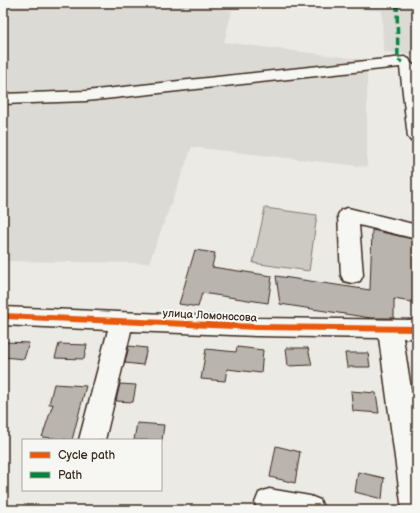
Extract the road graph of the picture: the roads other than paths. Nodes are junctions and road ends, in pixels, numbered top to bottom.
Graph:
1 (3, 100) edge
2 (417, 137) edge
3 (417, 232) edge
4 (352, 275) dead end
5 (3, 316) edge
6 (122, 321) junction
7 (417, 329) edge
8 (390, 330) junction
9 (92, 439) dead end
10 (269, 503) dead end
11 (310, 510) edge
12 (416, 510) edge

1 - 2 street
3 - 4 street
5 - 6 street, улица Ломоносова
6 - 8 street, улица Ломоносова
6 - 9 street
7 - 8 street, улица Ломоносова
8 - 12 street
10 - 11 street

